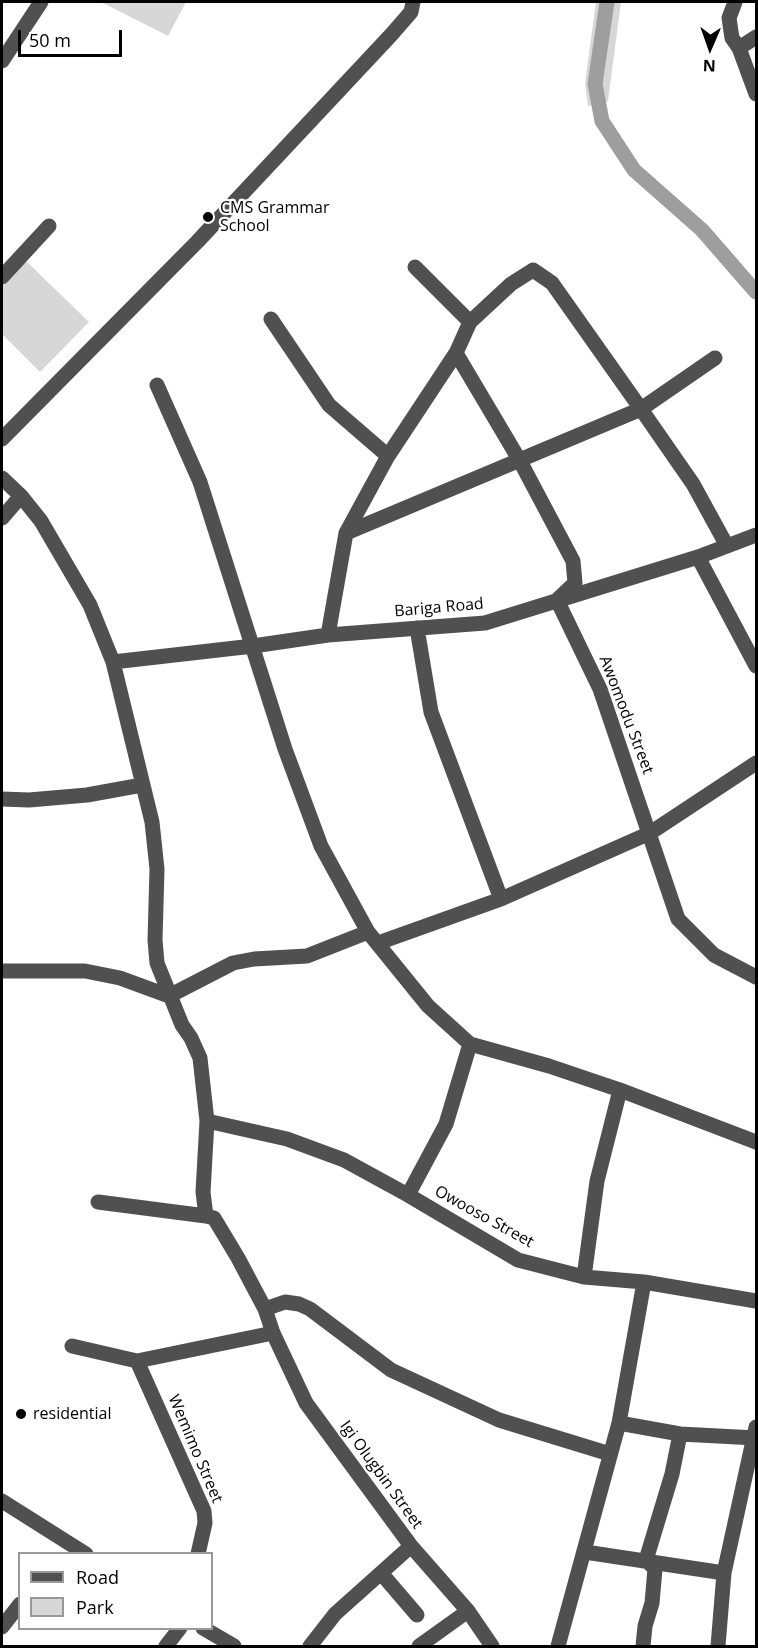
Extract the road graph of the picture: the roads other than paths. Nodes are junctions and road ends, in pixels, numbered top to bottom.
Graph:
1 (41, 2) edge
2 (413, 2) edge
3 (735, 2) edge
4 (756, 37) edge
5 (739, 48) junction
6 (2, 61) edge
7 (756, 94) edge
8 (49, 226) dead end
9 (415, 267) dead end
10 (2, 277) edge
11 (271, 319) dead end
12 (470, 322) junction
13 (456, 353) junction
14 (715, 358) dead end
15 (157, 385) dead end
16 (641, 409) junction
17 (2, 439) edge
18 (388, 456) junction
19 (520, 461) junction
20 (2, 478) edge
21 (21, 496) junction
22 (2, 518) edge
23 (346, 533) junction
24 (756, 535) edge
25 (727, 546) junction
26 (698, 557) junction
27 (557, 600) junction
28 (417, 628) junction
29 (328, 635) junction
30 (253, 646) junction
31 (113, 662) junction
32 (756, 666) edge
33 (756, 763) edge
34 (142, 785) junction
35 (2, 799) edge
36 (650, 833) junction
37 (501, 900) junction
38 (373, 938) junction
39 (2, 971) edge
40 (756, 977) edge
41 (169, 996) junction
42 (470, 1044) junction
43 (620, 1090) junction
44 (207, 1121) junction
45 (756, 1142) edge
46 (408, 1195) junction
47 (98, 1202) dead end
48 (206, 1215) junction
49 (584, 1277) junction
50 (644, 1282) junction
51 (756, 1300) edge
52 (265, 1309) junction
53 (273, 1333) junction
54 (72, 1346) dead end
55 (137, 1360) junction
56 (619, 1423) junction
57 (680, 1434) junction
58 (756, 1434) edge
59 (610, 1454) junction
60 (2, 1501) edge
61 (411, 1546) junction
62 (64, 1548) edge
63 (79, 1552) edge
64 (198, 1552) edge
65 (585, 1552) junction
66 (646, 1560) junction
67 (381, 1573) junction
68 (724, 1573) junction
69 (18, 1607) edge
70 (468, 1611) junction
71 (417, 1615) dead end
72 (2, 1627) edge
73 (179, 1630) edge
74 (205, 1630) edge
75 (166, 1647) edge
76 (234, 1647) edge
77 (309, 1647) edge
78 (419, 1647) edge
79 (492, 1647) edge
80 (558, 1647) edge
81 (643, 1647) edge
82 (718, 1647) edge

1 - 6 street
2 - 17 street
3 - 5 street
4 - 5 street
5 - 7 street
8 - 10 street
9 - 12 street
11 - 18 street
12 - 13 street
12 - 16 street
13 - 18 street
13 - 19 street
14 - 16 street
15 - 30 street
16 - 19 street
16 - 25 street
18 - 23 street
19 - 23 street
19 - 27 street
20 - 21 street
21 - 22 street
21 - 31 street
23 - 29 street
24 - 25 street, Bariga Road
25 - 26 street, Bariga Road
26 - 27 street, Bariga Road
26 - 32 street
27 - 28 street, Bariga Road
27 - 36 street, Awomodu Street
28 - 29 street, Bariga Road
28 - 37 street
29 - 30 street, Bariga Road
30 - 31 street, Bariga Road
30 - 38 street
31 - 34 street
33 - 36 street
34 - 35 street
34 - 41 street
36 - 37 street
36 - 40 street, Awomodu Street
37 - 38 street
38 - 41 street
38 - 42 street
39 - 41 street
41 - 44 street
42 - 43 street
42 - 46 street
43 - 45 street
43 - 49 street
44 - 46 street, Owooso Street
44 - 48 street
46 - 49 street, Owooso Street
47 - 48 street
48 - 52 street, Igi Olugbin Street
49 - 50 street, Owooso Street
50 - 51 street, Owooso Street
50 - 56 street
52 - 53 street, Igi Olugbin Street
52 - 59 street
53 - 55 street
53 - 61 street, Igi Olugbin Street
54 - 55 street
55 - 64 street, Wemimo Street
56 - 57 street
56 - 59 street
57 - 58 street
57 - 66 street
58 - 68 street
59 - 65 street
60 - 62 street
61 - 67 street
61 - 70 street, Igi Olugbin Street
62 - 63 street
65 - 66 street
65 - 80 street
66 - 68 street
66 - 81 street
67 - 71 street
67 - 77 street
68 - 82 street
69 - 72 street
70 - 78 street
70 - 79 street, Igi Olugbin Street
73 - 75 street
74 - 76 street

